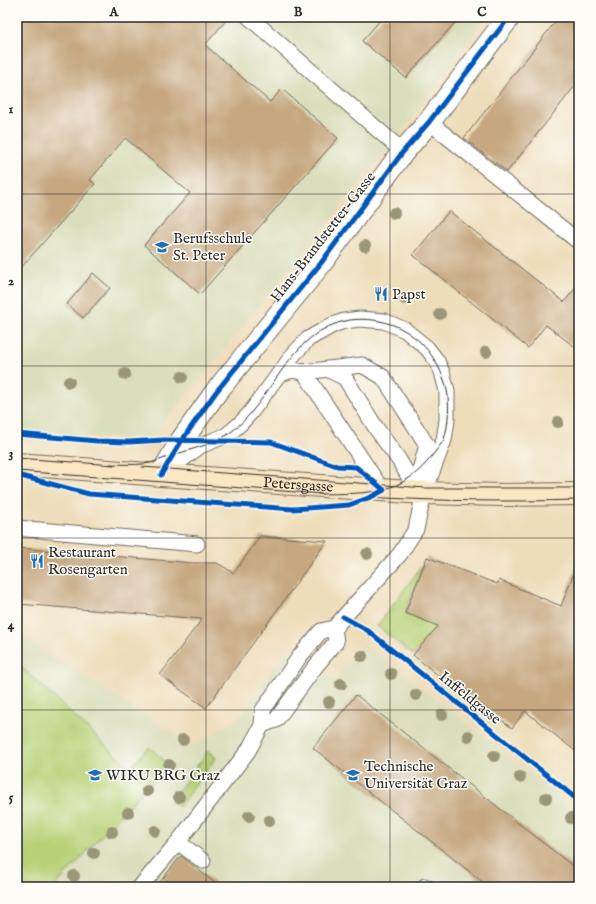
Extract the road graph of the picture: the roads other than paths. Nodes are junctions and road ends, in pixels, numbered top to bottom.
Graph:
1 (249, 17) edge
2 (508, 17) edge
3 (428, 122) junction
4 (402, 154) junction
5 (579, 242) edge
6 (327, 369) junction
7 (304, 372) junction
8 (278, 375) junction
9 (17, 464) edge
10 (161, 475) junction
11 (382, 490) junction
12 (419, 493) junction
13 (579, 494) edge
14 (17, 528) edge
15 (197, 544) dead end
16 (178, 842) junction
17 (203, 861) dead end
18 (140, 887) edge

1 - 4 lane
2 - 3 street, Hans-Brandstetter-Gasse
3 - 4 street, Hans-Brandstetter-Gasse
3 - 5 lane
4 - 10 street, Hans-Brandstetter-Gasse
6 - 7 lane
6 - 12 lane
6 - 12 lane
7 - 8 lane
7 - 11 lane
8 - 10 lane
8 - 12 lane
9 - 10 main road, Petersgasse
10 - 11 main road, Petersgasse
11 - 12 main road, Petersgasse
12 - 13 main road, Petersgasse
12 - 16 lane
14 - 15 lane
16 - 17 lane
16 - 18 lane

